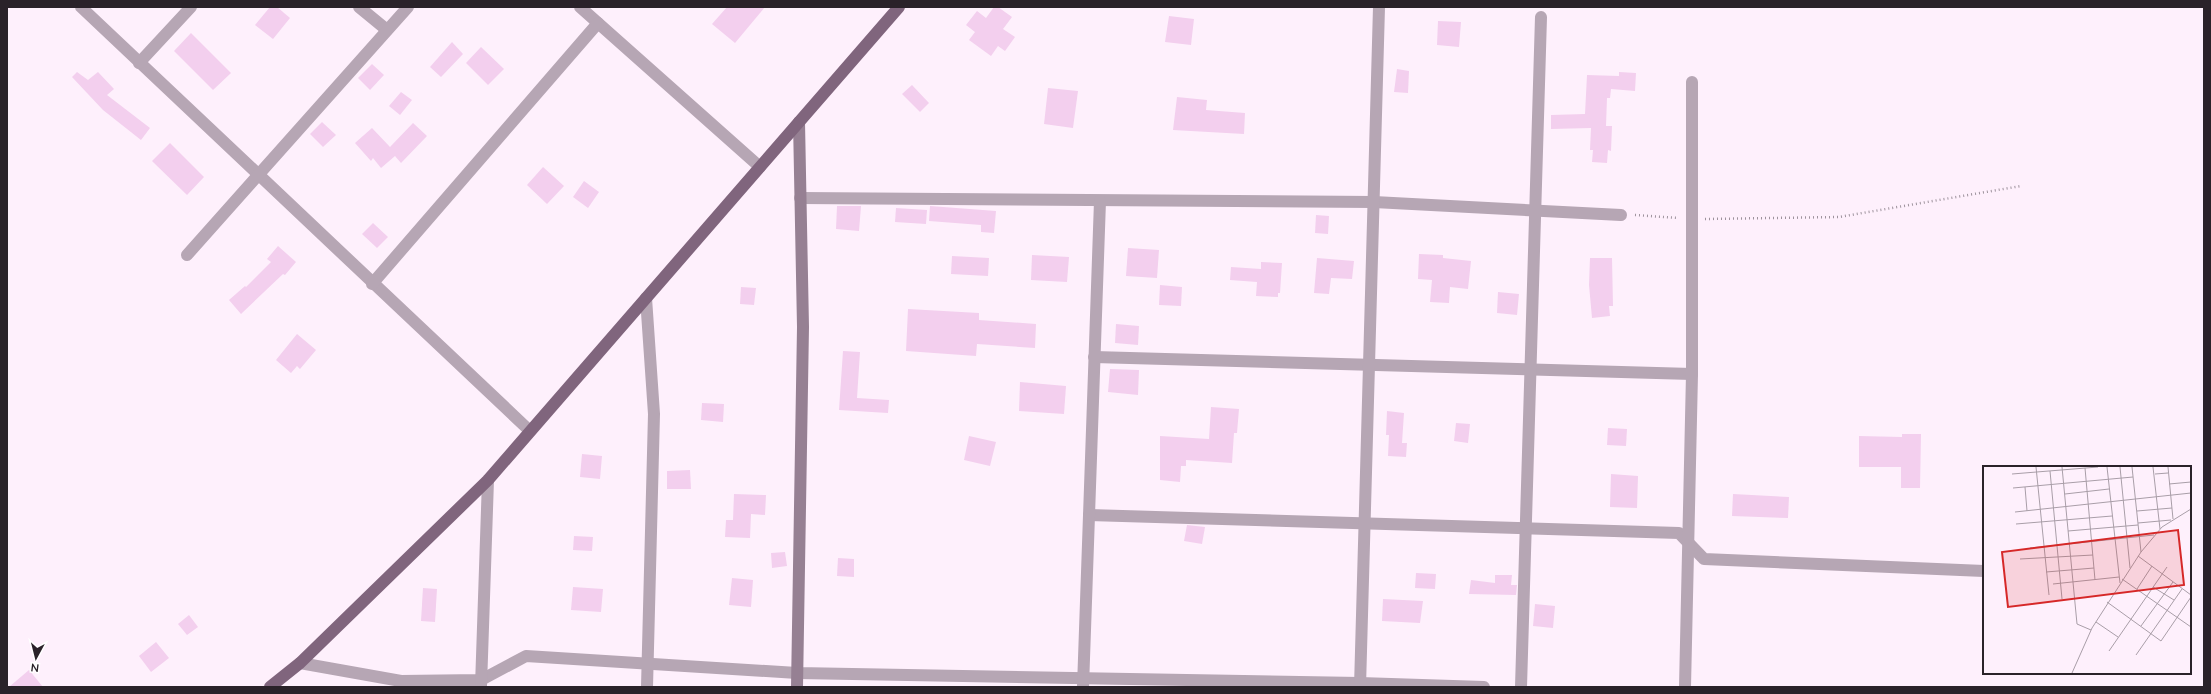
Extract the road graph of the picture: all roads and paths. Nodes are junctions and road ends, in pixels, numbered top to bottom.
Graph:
1 (81, 7) edge
2 (191, 7) edge
3 (360, 7) edge
4 (408, 7) edge
5 (580, 7) edge
6 (899, 7) edge
7 (1379, 7) edge
8 (1541, 17) dead end
9 (598, 23) junction
10 (387, 30) junction
11 (139, 63) junction
12 (1692, 82) dead end
13 (799, 122) junction
14 (760, 167) junction
15 (257, 176) junction
16 (2021, 186) dead end
17 (800, 198) junction
18 (1100, 200) junction
19 (1374, 202) junction
20 (1535, 210) junction
21 (1621, 214) joint
22 (1692, 219) junction
23 (187, 255) dead end
24 (372, 284) junction
25 (646, 298) junction
26 (1094, 357) junction
27 (1369, 365) junction
28 (1531, 369) junction
29 (1692, 374) junction
30 (530, 432) junction
31 (488, 480) junction
32 (1089, 515) junction
33 (1364, 524) junction
34 (1526, 529) junction
35 (1688, 543) junction
36 (1983, 571) edge
37 (300, 663) junction
38 (647, 664) junction
39 (797, 673) junction
40 (481, 683) edge
41 (1083, 683) edge
42 (1360, 685) edge
43 (270, 687) edge
44 (646, 687) edge
45 (797, 687) edge
46 (1484, 687) edge
47 (1521, 687) edge
48 (1685, 687) edge

1 - 11 street
2 - 11 street
3 - 10 street
4 - 10 street
5 - 9 street
6 - 13 main road
7 - 19 street
8 - 20 street
9 - 14 street
9 - 24 street
10 - 15 street
11 - 15 street
12 - 22 street
13 - 14 main road
13 - 17 street
14 - 25 main road
15 - 23 street
15 - 24 street
16 - 22 path
17 - 18 street
17 - 39 street
18 - 19 street
18 - 26 street
19 - 20 street
19 - 27 street
20 - 21 street
20 - 28 street
21 - 22 path
22 - 29 street
24 - 30 street
25 - 30 main road
25 - 38 street
26 - 27 street
26 - 32 street
27 - 28 street
27 - 33 street
28 - 29 street
28 - 34 street
29 - 35 street
30 - 31 main road
31 - 37 main road
31 - 40 street
32 - 33 street
32 - 41 street
33 - 34 street
33 - 42 street
34 - 35 street
34 - 47 street
35 - 36 street
35 - 48 street
37 - 40 street
37 - 43 main road
38 - 39 street
38 - 40 street
38 - 44 street
39 - 41 street
39 - 45 street
41 - 42 street
42 - 46 street

